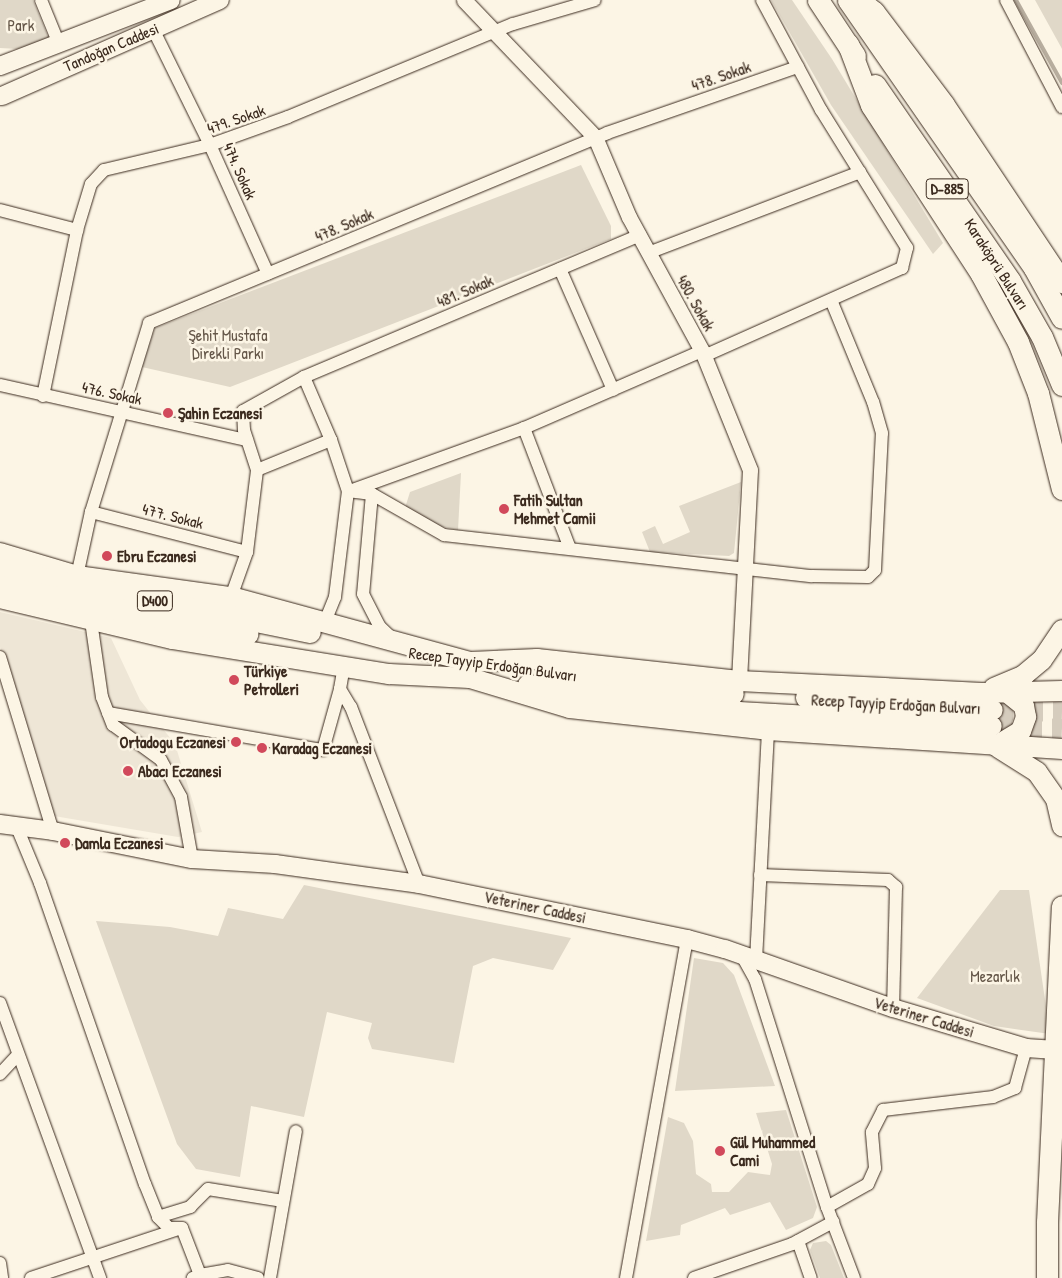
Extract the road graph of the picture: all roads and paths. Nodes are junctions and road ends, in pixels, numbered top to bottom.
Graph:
1 (41, 0) edge
2 (171, 0) edge
3 (220, 0) edge
4 (464, 0) edge
5 (595, 0) edge
6 (762, 0) edge
7 (818, 0) edge
8 (848, 0) edge
9 (859, 0) edge
10 (1006, 0) edge
11 (148, 4) edge
12 (153, 29) junction
13 (494, 32) junction
14 (58, 44) junction
15 (848, 44) junction
16 (0, 66) edge
17 (798, 67) junction
18 (0, 74) edge
19 (1, 97) edge
20 (1062, 107) edge
21 (595, 138) junction
22 (210, 145) junction
23 (860, 172) junction
24 (0, 210) edge
25 (77, 230) junction
26 (640, 236) junction
27 (648, 253) junction
28 (560, 269) junction
29 (268, 274) junction
30 (1062, 282) edge
31 (831, 300) junction
32 (1062, 318) edge
33 (703, 353) junction
34 (304, 377) junction
35 (1062, 385) edge
36 (0, 386) edge
37 (613, 390) junction
38 (43, 396) junction
39 (124, 412) junction
40 (524, 428) junction
41 (247, 440) junction
42 (330, 440) junction
43 (257, 470) junction
44 (1062, 489) edge
45 (348, 491) junction
46 (372, 494) junction
47 (91, 512) junction
48 (569, 546) junction
49 (247, 552) junction
50 (0, 554) edge
51 (746, 568) junction
52 (0, 569) edge
53 (77, 576) junction
54 (0, 586) edge
55 (231, 597) junction
56 (0, 598) edge
57 (91, 621) junction
58 (1062, 630) edge
59 (312, 633) junction
60 (392, 638) junction
61 (0, 657) edge
62 (344, 666) junction
63 (470, 670) junction
64 (739, 681) junction
65 (340, 689) junction
66 (1062, 691) edge
67 (982, 692) junction
68 (1007, 692) junction
69 (108, 713) junction
70 (992, 718) tunnel mouth
71 (768, 730) junction
72 (995, 746) junction
73 (1062, 749) edge
74 (8, 824) edge
75 (1062, 826) edge
76 (53, 831) junction
77 (192, 859) junction
78 (760, 875) junction
79 (419, 884) junction
80 (1062, 906) edge
81 (687, 939) junction
82 (749, 957) junction
83 (0, 1003) edge
84 (893, 1008) junction
85 (1026, 1048) junction
86 (1056, 1050) junction
87 (18, 1055) junction
88 (0, 1074) edge
89 (296, 1131) dead end
90 (283, 1202) junction
91 (827, 1207) junction
92 (158, 1217) junction
93 (833, 1222) junction
94 (182, 1228) junction
95 (798, 1241) junction
96 (92, 1259) junction
97 (0, 1263) edge
98 (196, 1276) edge
99 (2, 1278) edge
100 (30, 1278) edge
101 (100, 1278) edge
102 (258, 1278) edge
103 (270, 1278) edge
104 (626, 1278) edge
105 (694, 1278) edge
106 (811, 1278) edge
107 (854, 1278) edge
108 (1047, 1278) edge

1 - 14 street
2 - 11 main road, Tandoğan Caddesi
3 - 12 main road, Tandoğan Caddesi
4 - 13 street, 480. Sokak
5 - 13 street, 479. Sokak
6 - 17 street
7 - 15 highway, Karaköprü Bulvarı / D-885
8 - 32 highway, Karaköprü Bulvarı / D-885
9 - 30 highway
10 - 20 street
11 - 14 main road, Tandoğan Caddesi
12 - 19 main road, Tandoğan Caddesi
12 - 22 street, 474. Sokak
13 - 21 street, 480. Sokak
13 - 22 street, 479. Sokak
14 - 16 main road, Tandoğan Caddesi
15 - 35 highway, Karaköprü Bulvarı / D-885
15 - 44 highway
17 - 21 street, 478. Sokak
17 - 23 street
18 - 19 main road
21 - 26 street, 480. Sokak
21 - 29 street, 478. Sokak
22 - 25 street, 479. Sokak
22 - 29 street, 474. Sokak
23 - 27 street
23 - 31 street
24 - 25 street
25 - 38 street, 479. Sokak
26 - 27 street, 480. Sokak
26 - 28 street, 481. Sokak
27 - 33 street, 480. Sokak
28 - 34 street, 481. Sokak
28 - 37 street
29 - 39 street, 478. Sokak
31 - 33 street
31 - 51 street
33 - 37 street
33 - 51 street, 480. Sokak
34 - 41 street, 481. Sokak
34 - 42 street
36 - 38 street, 476. Sokak
37 - 40 street
38 - 39 street, 476. Sokak
39 - 41 street, 476. Sokak
39 - 47 street, 478. Sokak
40 - 45 street
40 - 48 street
41 - 43 street
42 - 43 street
42 - 45 street
43 - 49 street
45 - 46 street
45 - 59 street
46 - 48 street
46 - 60 street
47 - 49 street, 477. Sokak
47 - 53 street, 478. Sokak
48 - 51 street
49 - 55 street
50 - 53 main road
51 - 64 street, 480. Sokak
52 - 59 highway, Recep Tayyip Erdoğan Bulvarı / D400
53 - 55 main road
54 - 59 highway, Recep Tayyip Erdoğan Bulvarı / D400
55 - 59 main road
56 - 57 main road
57 - 62 main road
57 - 69 street
58 - 67 main road
59 - 60 main road
59 - 63 main road, Recep Tayyip Erdoğan Bulvarı
60 - 63 main road
61 - 76 street
62 - 63 main road
62 - 65 street
63 - 64 main road
63 - 70 main road, Recep Tayyip Erdoğan Bulvarı
63 - 71 main road
64 - 67 main road
65 - 69 street
65 - 79 street
66 - 68 main road
67 - 68 main road
68 - 72 main road
69 - 77 street
71 - 72 main road
71 - 78 street
72 - 73 main road
72 - 75 main road
74 - 76 main road, Veteriner Caddesi
74 - 92 street
76 - 77 main road, Veteriner Caddesi
77 - 79 main road, Veteriner Caddesi
78 - 82 street
78 - 84 street
79 - 81 main road, Veteriner Caddesi
80 - 86 highway
81 - 82 main road, Veteriner Caddesi
81 - 104 street
82 - 84 main road, Veteriner Caddesi
82 - 91 street
83 - 87 street
84 - 85 main road, Veteriner Caddesi
85 - 86 main road, Veteriner Caddesi
85 - 91 street
86 - 108 highway
87 - 88 street
87 - 96 street
89 - 90 street
90 - 92 street
90 - 103 street
91 - 93 street
92 - 94 street
93 - 95 street
93 - 107 street
94 - 96 street
94 - 98 street
95 - 105 street
95 - 106 street
96 - 100 street
96 - 101 street
97 - 99 street
98 - 102 street

